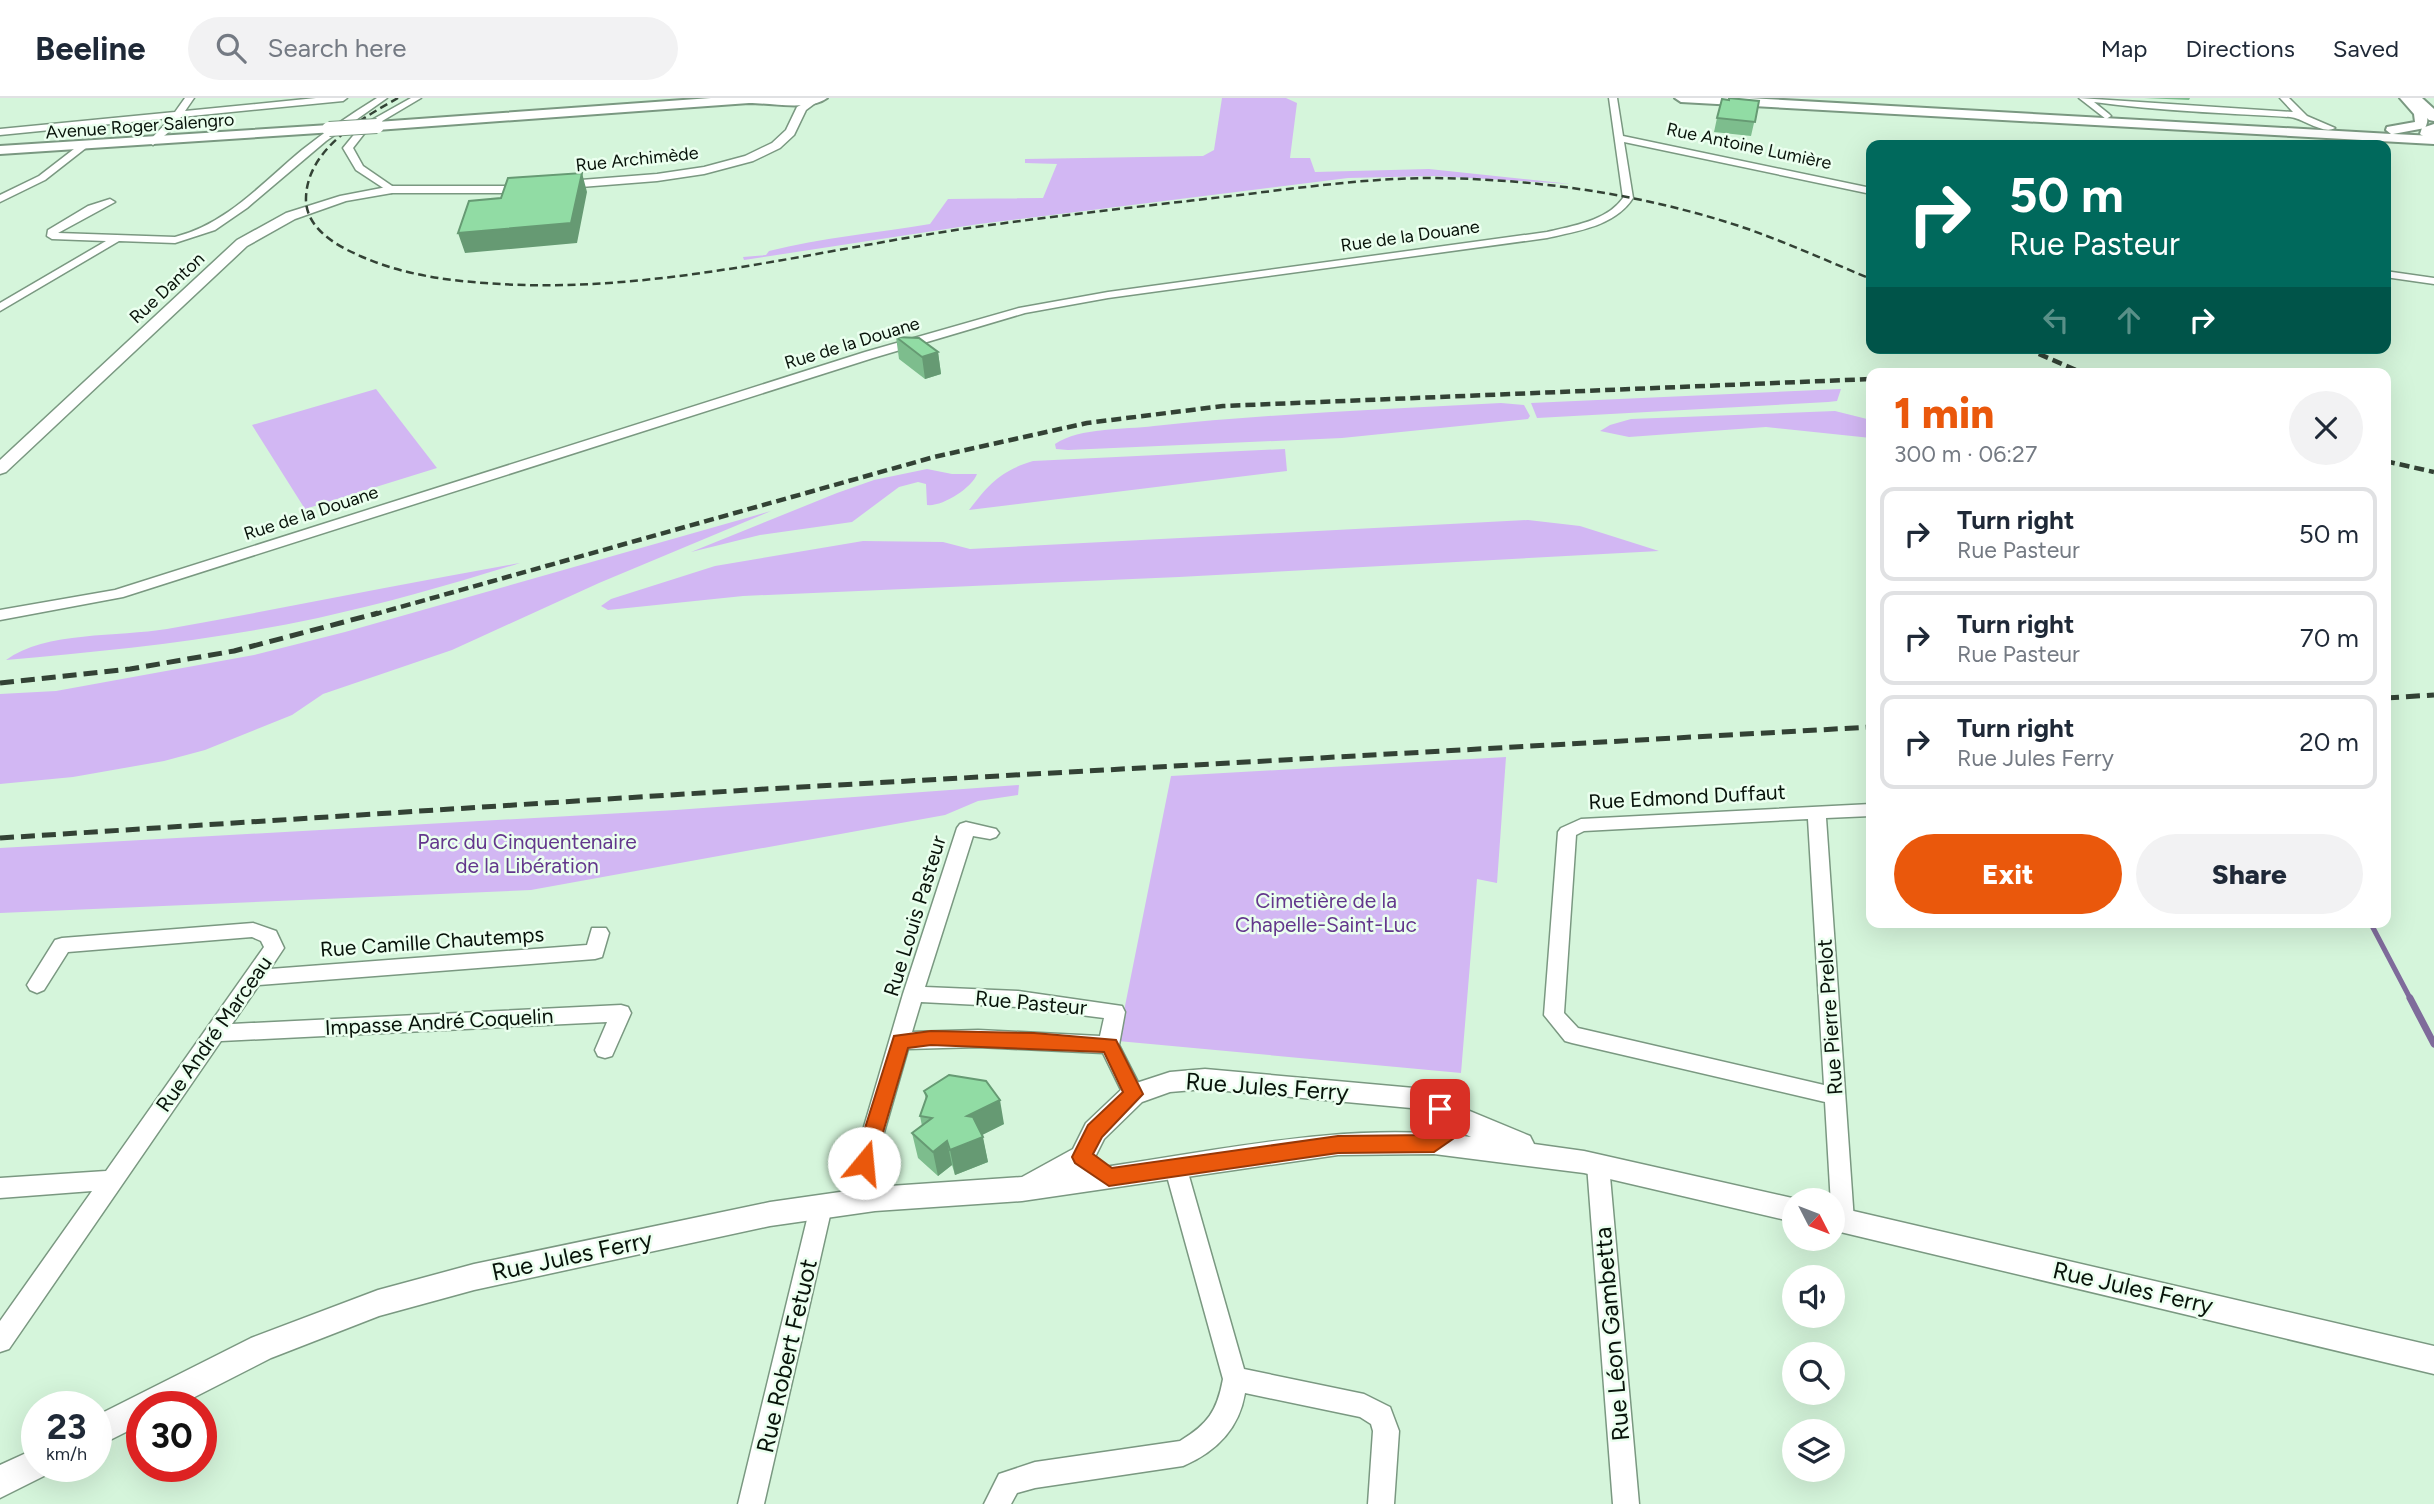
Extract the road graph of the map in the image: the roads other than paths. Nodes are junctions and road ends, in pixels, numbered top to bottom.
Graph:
1 (190, 98) edge
2 (343, 98) edge
3 (365, 98) edge
4 (417, 98) edge
5 (1613, 98) edge
6 (1681, 98) edge
7 (1783, 98) edge
8 (2284, 98) edge
9 (2406, 98) edge
10 (2414, 98) edge
11 (754, 99) edge
12 (817, 99) edge
13 (380, 100) edge
14 (786, 100) edge
15 (2086, 103) edge
16 (801, 109) junction
17 (179, 114) junction
18 (2301, 115) junction
19 (2106, 116) junction
20 (2056, 118) junction
21 (2330, 128) junction
22 (2366, 131) junction
23 (2433, 131) edge
24 (0, 132) edge
25 (161, 138) junction
26 (1620, 138) junction
27 (85, 146) junction
28 (0, 152) edge
29 (391, 190) junction
30 (1866, 190) edge
31 (0, 199) edge
32 (110, 202) dead end
33 (115, 240) junction
34 (2391, 275) edge
35 (2434, 281) edge
36 (0, 308) edge
37 (0, 469) edge
38 (0, 615) edge
39 (1866, 810) edge
40 (1817, 814) junction
41 (990, 833) dead end
42 (599, 933) dead end
43 (253, 978) junction
44 (37, 985) dead end
45 (913, 994) junction
46 (216, 1033) junction
47 (901, 1041) junction
48 (1110, 1045) junction
49 (605, 1050) dead end
50 (1133, 1094) junction
51 (1835, 1096) junction
52 (1440, 1109) junction
53 (1434, 1143) junction
54 (1082, 1157) junction
55 (1591, 1164) junction
56 (1176, 1169) junction
57 (1109, 1177) junction
58 (112, 1180) junction
59 (0, 1188) edge
60 (1837, 1188) edge
61 (1022, 1189) junction
62 (857, 1201) junction
63 (1782, 1207) edge
64 (821, 1208) junction
65 (1845, 1222) edge
66 (0, 1340) edge
67 (2434, 1360) edge
68 (1235, 1379) junction
69 (176, 1391) edge
70 (21, 1471) edge
71 (0, 1482) edge
72 (751, 1504) edge
73 (997, 1504) edge
74 (1381, 1504) edge
75 (1626, 1504) edge

1 - 17 street
2 - 17 street
3 - 13 street
4 - 29 street
5 - 26 street, Rue de la Douane
6 - 20 main road
7 - 15 main road
8 - 18 street
9 - 22 main road
10 - 23 highway
11 - 14 main road, Avenue Roger Salengro
11 - 25 main road, Avenue Roger Salengro, bridge
12 - 14 main road, Avenue Roger Salengro
12 - 16 street, Rue Archimède
13 - 33 street
14 - 16 street
15 - 18 street
15 - 19 main road
16 - 29 street, Rue Archimède
17 - 24 street
17 - 25 street
18 - 21 street
19 - 20 street
19 - 21 main road
20 - 23 main road
21 - 22 main road
22 - 23 main road
25 - 27 main road, Avenue Roger Salengro
26 - 30 street, Rue Antoine Lumière
26 - 38 street, Rue de la Douane
27 - 28 main road, Avenue Roger Salengro
27 - 31 street
29 - 37 street, Rue Danton
32 - 33 street
33 - 36 street
34 - 35 street
39 - 40 street, Rue Edmond Duffaut
40 - 51 street, Rue Pierre Prelot
40 - 51 street, Rue Edmond Duffaut
41 - 45 street, Rue Louis Pasteur
42 - 43 street, Rue Camille Chautemps
43 - 44 street, Rue André Marceau
43 - 46 street, Rue André Marceau
45 - 47 street, Rue Louis Pasteur
45 - 48 street, Rue Pasteur
46 - 49 street, Impasse André Coquelin
46 - 58 street, Rue André Marceau
47 - 48 street, Rue Pasteur
47 - 62 street
48 - 50 street
50 - 52 street, Rue Jules Ferry
50 - 54 street, Rue Jules Ferry
51 - 60 street, Rue Pierre Prelot
52 - 53 street
52 - 55 street, Rue Jules Ferry
53 - 55 street, Rue Jules Ferry
53 - 56 street, Rue Jules Ferry
54 - 57 street
54 - 61 street, Rue Jules Ferry
55 - 63 street, Rue Jules Ferry
55 - 75 street, Rue Léon Gambetta
56 - 57 street, Rue Jules Ferry
56 - 68 street
57 - 61 street, Rue Jules Ferry
58 - 59 street
58 - 66 street, Rue André Marceau
61 - 62 street, Rue Jules Ferry
62 - 64 street, Rue Jules Ferry
64 - 69 street, Rue Jules Ferry
64 - 72 street, Rue Robert Fetuot
65 - 67 street, Rue Jules Ferry
68 - 73 street
68 - 74 street
70 - 71 street

